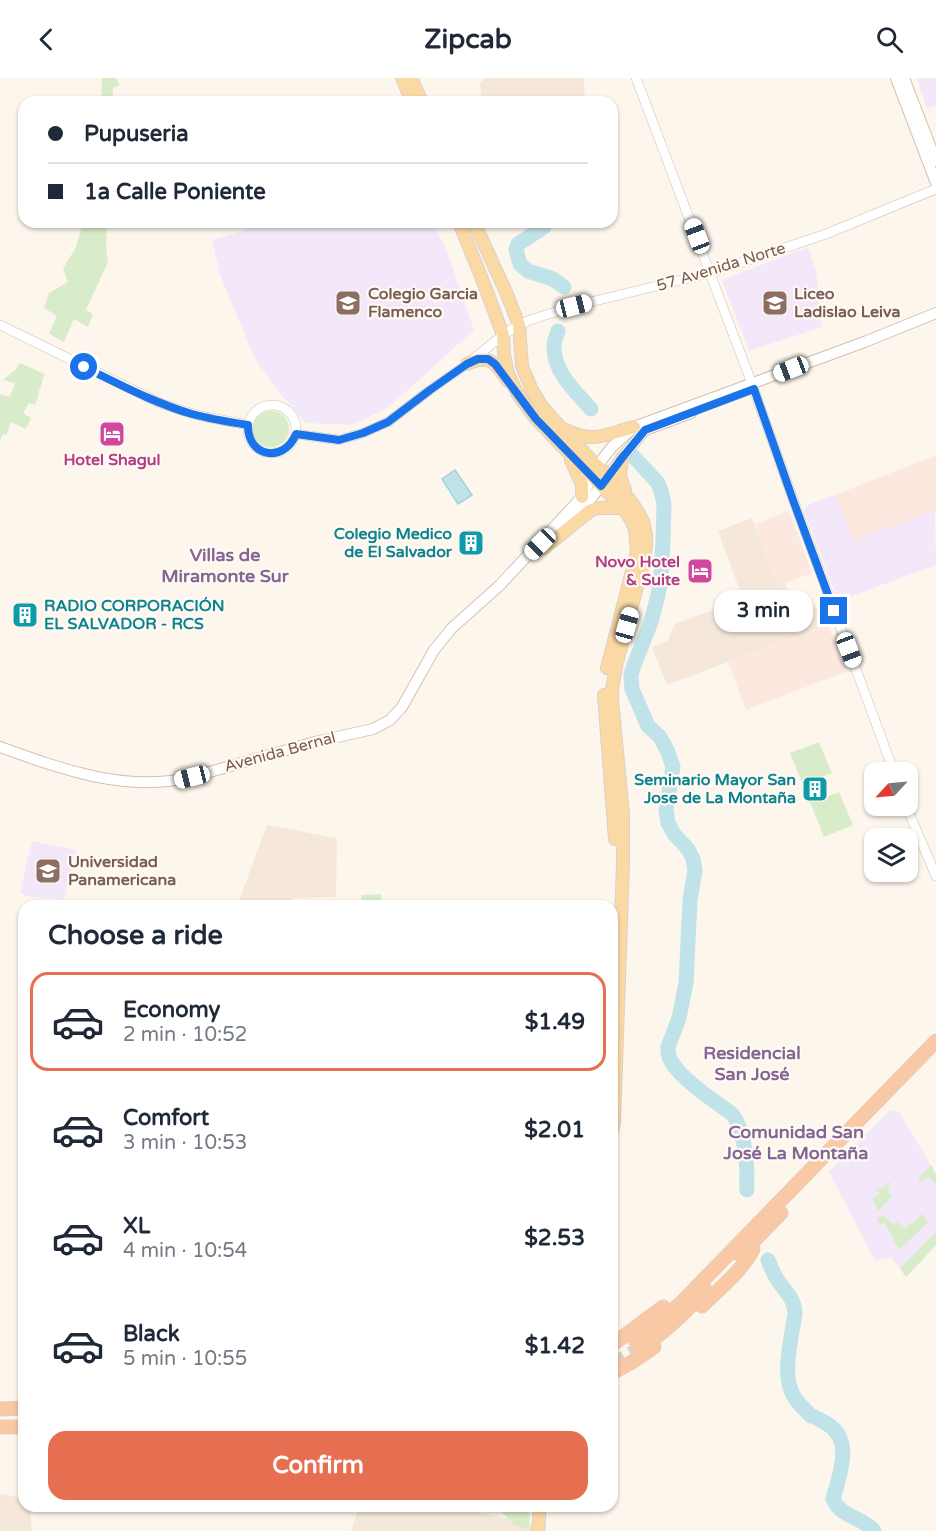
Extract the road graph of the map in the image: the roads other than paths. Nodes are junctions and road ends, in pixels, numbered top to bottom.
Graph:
1 (402, 78) edge
2 (411, 78) edge
3 (636, 78) edge
4 (896, 78) edge
5 (904, 78) edge
6 (410, 96) edge
7 (419, 96) edge
8 (936, 161) edge
9 (936, 183) edge
10 (936, 189) edge
11 (461, 228) edge
12 (477, 228) edge
13 (710, 273) junction
14 (936, 313) edge
15 (936, 321) edge
16 (0, 325) edge
17 (519, 325) junction
18 (503, 335) junction
19 (467, 364) junction
20 (753, 386) junction
21 (517, 393) junction
22 (248, 425) junction
23 (560, 427) junction
24 (634, 427) junction
25 (296, 434) junction
26 (560, 444) junction
27 (622, 458) junction
28 (595, 471) junction
29 (609, 475) junction
30 (601, 486) junction
31 (582, 497) junction
32 (628, 506) junction
33 (544, 548) junction
34 (499, 586) junction
35 (0, 747) edge
36 (890, 762) edge
37 (910, 816) edge
38 (936, 876) edge
39 (615, 900) edge
40 (618, 1007) edge
41 (936, 1041) edge
42 (936, 1055) edge
43 (754, 1234) junction
44 (618, 1341) edge
45 (637, 1344) tunnel mouth
46 (618, 1369) edge
47 (18, 1408) edge
48 (0, 1409) edge
49 (0, 1427) edge
50 (18, 1427) edge
51 (540, 1512) edge
52 (547, 1512) edge
53 (538, 1531) edge
54 (545, 1531) edge

1 - 6 main road
2 - 7 main road
3 - 13 street
4 - 9 main road
5 - 8 main road
10 - 13 street, 57 Avenida Norte
11 - 18 main road
12 - 17 main road
13 - 17 street, 57 Avenida Norte
13 - 20 street
14 - 20 main road
15 - 20 main road
16 - 22 street
17 - 18 street, 57 Avenida Norte
17 - 23 main road
18 - 19 street, 57 Avenida Norte
18 - 21 main road
19 - 21 main road
19 - 25 street, 57 Avenida Norte
20 - 24 main road
20 - 27 main road, Avenida Bernal
20 - 36 street
21 - 26 main road
22 - 25 street
22 - 25 street
23 - 24 main road
23 - 28 main road
24 - 28 main road, Avenida Bernal
26 - 28 main road
26 - 31 main road
27 - 29 main road, Avenida Bernal
27 - 32 main road
28 - 29 main road
28 - 30 main road
28 - 31 main road, Avenida Bernal
29 - 30 main road, Avenida Bernal
29 - 32 main road
30 - 32 main road
30 - 33 main road, Avenida Bernal
31 - 34 main road, Avenida Bernal
32 - 33 main road
32 - 39 main road
32 - 40 main road
33 - 34 main road, Avenida Bernal
34 - 35 main road, Avenida Bernal
37 - 38 street
41 - 43 highway
42 - 43 highway
43 - 44 highway
43 - 45 highway
43 - 46 highway
47 - 48 highway
49 - 50 highway
51 - 53 main road
52 - 54 main road

